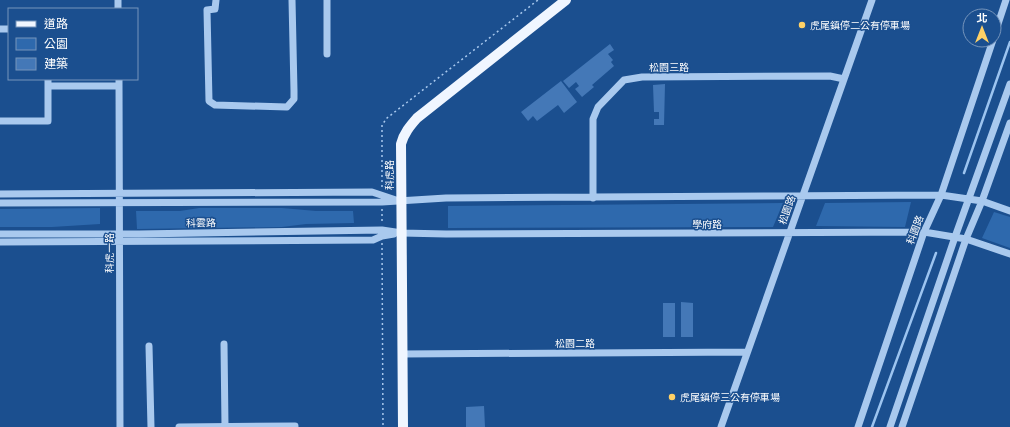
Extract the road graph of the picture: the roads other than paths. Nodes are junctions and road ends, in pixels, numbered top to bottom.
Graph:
1 (216, 0) edge
2 (292, 0) edge
3 (327, 0) edge
4 (566, 0) edge
5 (872, 0) edge
6 (1006, 0) edge
7 (1002, 12) edge
8 (990, 48) edge
9 (327, 54) dead end
10 (844, 79) junction
11 (48, 83) edge
12 (119, 83) edge
13 (1010, 84) edge
14 (0, 121) edge
15 (1010, 123) edge
16 (0, 194) edge
17 (119, 194) junction
18 (941, 195) junction
19 (803, 196) junction
20 (593, 198) junction
21 (382, 199) junction
22 (969, 199) junction
23 (402, 201) junction
24 (982, 201) junction
25 (0, 203) edge
26 (119, 204) junction
27 (1010, 211) edge
28 (924, 232) junction
29 (382, 233) junction
30 (402, 233) junction
31 (790, 233) junction
32 (0, 234) edge
33 (119, 234) junction
34 (955, 237) junction
35 (966, 239) junction
36 (119, 241) junction
37 (0, 242) edge
38 (1010, 254) edge
39 (224, 344) dead end
40 (149, 346) dead end
41 (747, 352) junction
42 (402, 354) junction
43 (225, 426) junction
44 (295, 426) dead end
45 (120, 427) edge
46 (152, 427) edge
47 (179, 427) edge
48 (403, 427) edge
49 (721, 427) edge
50 (858, 427) edge
51 (890, 427) edge
52 (902, 427) edge

1 - 2 street
3 - 9 street
4 - 23 main road, 科虎路
5 - 10 street, 松園路
6 - 7 street
8 - 18 street, 科園路
10 - 19 street, 松園路
10 - 20 street, 松園三路
11 - 12 street
11 - 14 street
12 - 17 street, 科虎一路
13 - 22 street
15 - 24 street
16 - 17 street
17 - 21 street
17 - 26 street, 科虎一路
18 - 19 street
18 - 22 street
18 - 28 street, 科園路
19 - 20 street
19 - 31 street, 松園路
20 - 23 street
21 - 23 street, 科雲路
21 - 26 street, 科雲路
22 - 24 street
22 - 34 street
23 - 30 main road, 科虎路
24 - 27 street
24 - 35 street
25 - 26 street, 科雲路
26 - 33 street, 科虎一路
28 - 31 street, 學府路
28 - 34 street, 學府路
28 - 50 street, 科園路
29 - 30 street, 科雲路
29 - 33 street, 科雲路
29 - 36 street
30 - 31 street, 學府路
30 - 42 main road, 科虎路
31 - 41 street, 松園路
32 - 33 street, 科雲路
33 - 36 street, 科虎一路
34 - 35 street, 學府路
34 - 51 street
35 - 38 street, 學府路
35 - 52 street
36 - 37 street
36 - 45 street, 科虎一路
39 - 43 street
40 - 46 street
41 - 42 street, 松園二路
41 - 49 street, 松園路
42 - 48 main road, 科虎路
43 - 44 street
43 - 47 street

